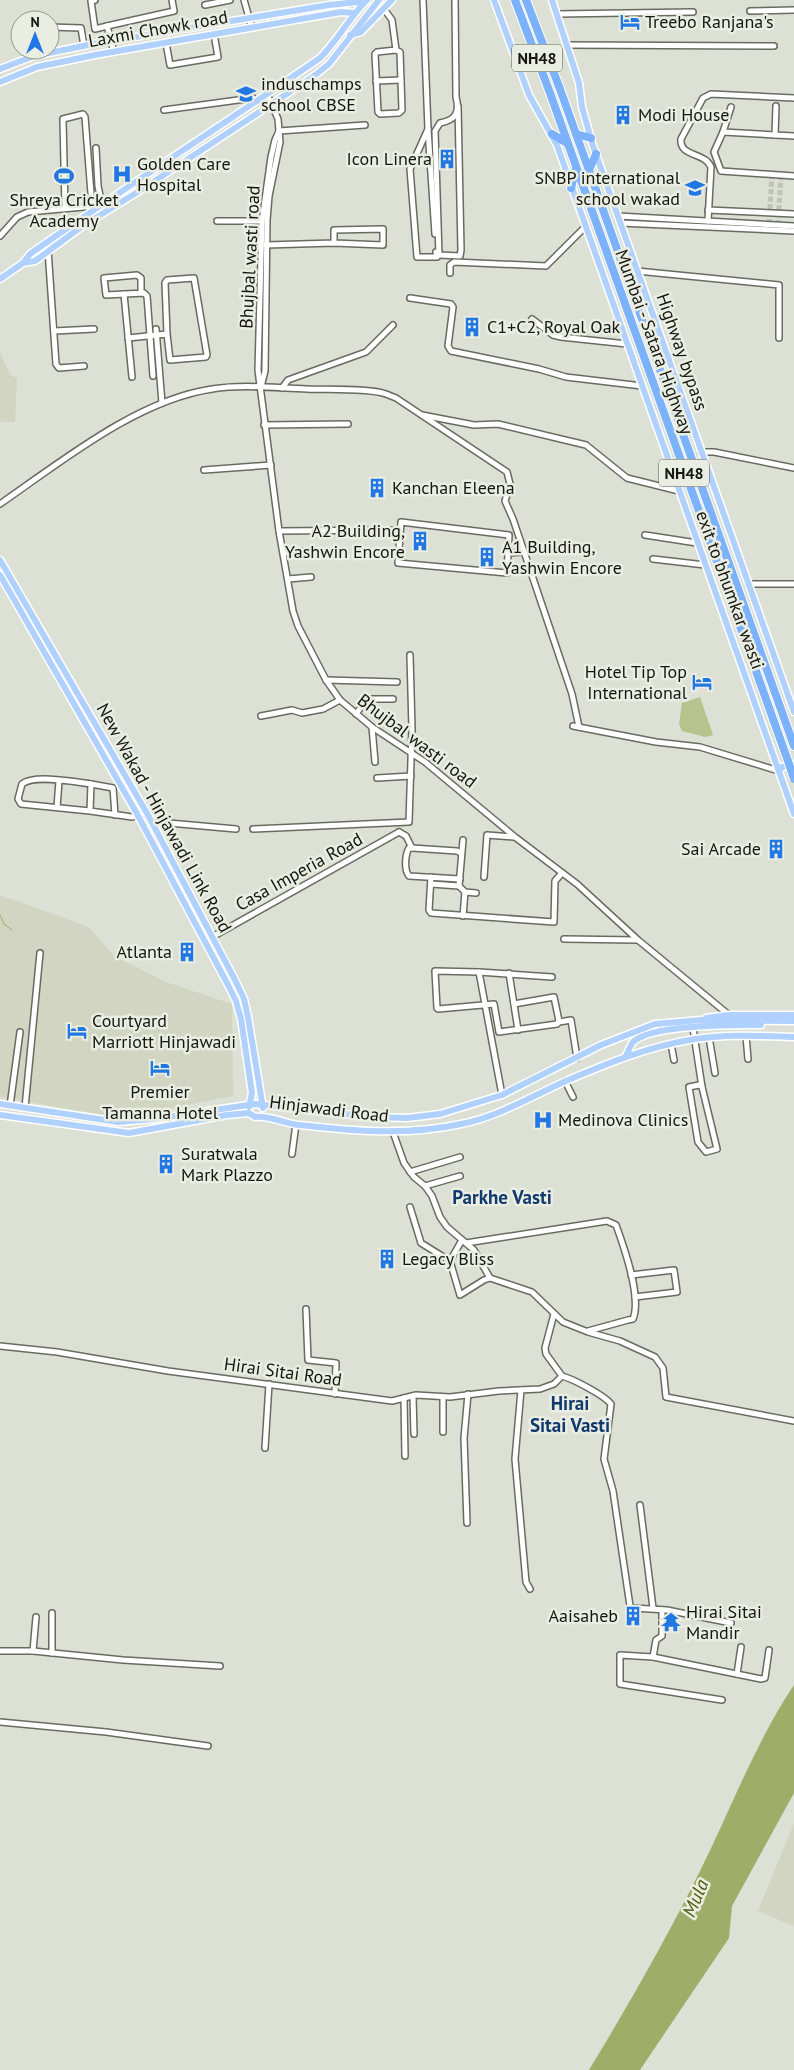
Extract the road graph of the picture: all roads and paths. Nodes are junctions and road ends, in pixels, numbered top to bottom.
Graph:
1 (95, 0) edge
2 (172, 0) edge
3 (230, 0) edge
4 (244, 0) edge
5 (379, 0) edge
6 (392, 0) edge
7 (423, 0) edge
8 (455, 0) edge
9 (494, 0) edge
10 (515, 0) edge
11 (526, 0) edge
12 (552, 0) edge
13 (362, 2) edge
14 (205, 5) dead end
15 (384, 9) junction
16 (794, 10) edge
17 (750, 11) dead end
18 (693, 12) dead end
19 (354, 13) junction
20 (557, 14) junction
21 (249, 17) junction
22 (107, 26) junction
23 (60, 27) edge
24 (252, 28) junction
25 (342, 32) junction
26 (214, 34) junction
27 (350, 35) junction
28 (110, 41) junction
29 (166, 43) junction
30 (567, 45) junction
31 (84, 46) junction
32 (774, 46) dead end
33 (396, 50) junction
34 (114, 52) junction
35 (308, 66) junction
36 (0, 69) edge
37 (314, 76) junction
38 (401, 80) junction
39 (376, 81) junction
40 (0, 82) edge
41 (268, 94) junction
42 (794, 98) edge
43 (256, 102) junction
44 (272, 104) junction
45 (458, 106) junction
46 (776, 106) dead end
47 (731, 107) dead end
48 (164, 110) dead end
49 (365, 125) dead end
50 (428, 130) junction
51 (279, 132) junction
52 (723, 132) junction
53 (552, 134) junction
54 (576, 134) junction
55 (775, 135) junction
56 (794, 136) edge
57 (591, 138) junction
58 (567, 143) junction
59 (96, 148) dead end
60 (596, 154) junction
61 (576, 168) junction
62 (589, 170) junction
63 (794, 176) edge
64 (571, 188) junction
65 (97, 206) junction
66 (65, 208) junction
67 (708, 210) junction
68 (794, 214) edge
69 (100, 216) junction
70 (619, 219) junction
71 (670, 219) junction
72 (217, 221) dead end
73 (262, 221) junction
74 (708, 221) junction
75 (670, 225) junction
76 (794, 226) edge
77 (585, 227) junction
78 (773, 227) junction
79 (794, 231) edge
80 (264, 232) junction
81 (0, 236) edge
82 (334, 243) junction
83 (266, 245) junction
84 (48, 250) junction
85 (23, 263) junction
86 (637, 271) junction
87 (450, 273) dead end
88 (0, 279) edge
89 (141, 293) junction
90 (124, 294) junction
91 (410, 298) dead end
92 (532, 320) dead end
93 (393, 325) dead end
94 (94, 329) dead end
95 (54, 331) junction
96 (154, 333) junction
97 (167, 334) junction
98 (128, 338) junction
99 (779, 338) dead end
100 (627, 344) junction
101 (84, 366) dead end
102 (153, 376) dead end
103 (132, 377) dead end
104 (261, 386) junction
105 (642, 386) junction
106 (282, 388) junction
107 (162, 403) junction
108 (419, 414) junction
109 (348, 424) dead end
110 (264, 426) junction
111 (701, 452) junction
112 (271, 464) junction
113 (794, 468) edge
114 (204, 470) dead end
115 (679, 490) junction
116 (0, 504) edge
117 (393, 530) dead end
118 (279, 532) junction
119 (645, 534) dead end
120 (697, 543) junction
121 (310, 551) dead end
122 (508, 552) junction
123 (523, 552) junction
124 (283, 553) junction
125 (652, 559) dead end
126 (0, 560) edge
127 (705, 566) junction
128 (0, 575) edge
129 (311, 577) dead end
130 (288, 579) junction
131 (748, 584) junction
132 (794, 584) edge
133 (410, 655) dead end
134 (326, 680) junction
135 (397, 682) dead end
136 (77, 692) junction
137 (70, 696) junction
138 (393, 699) dead end
139 (340, 700) junction
140 (794, 712) edge
141 (356, 714) junction
142 (261, 716) dead end
143 (573, 726) dead end
144 (372, 727) junction
145 (579, 727) junction
146 (794, 746) edge
147 (410, 752) junction
148 (376, 762) dead end
149 (791, 763) edge
150 (779, 771) junction
151 (794, 773) edge
152 (411, 776) junction
153 (376, 778) dead end
154 (794, 778) edge
155 (59, 781) junction
156 (91, 784) junction
157 (57, 808) junction
158 (90, 811) junction
159 (146, 812) junction
160 (137, 814) junction
161 (794, 814) edge
162 (115, 815) junction
163 (398, 823) junction
164 (236, 829) dead end
165 (253, 829) dead end
166 (400, 832) junction
167 (515, 837) junction
168 (463, 840) dead end
169 (412, 848) junction
170 (461, 853) junction
171 (562, 873) junction
172 (431, 877) junction
173 (484, 877) dead end
174 (460, 879) junction
175 (431, 884) junction
176 (459, 886) junction
177 (465, 892) junction
178 (476, 893) dead end
179 (463, 916) junction
180 (213, 936) junction
181 (564, 939) dead end
182 (638, 940) junction
183 (205, 941) junction
184 (40, 953) dead end
185 (479, 972) junction
186 (509, 973) junction
187 (552, 977) dead end
188 (514, 1004) junction
189 (484, 1006) junction
190 (794, 1015) edge
191 (727, 1020) junction
192 (794, 1021) edge
193 (559, 1022) junction
194 (794, 1025) edge
195 (693, 1028) junction
196 (518, 1030) junction
197 (20, 1032) dead end
198 (746, 1036) junction
199 (794, 1037) edge
200 (709, 1038) junction
201 (694, 1039) junction
202 (670, 1044) junction
203 (626, 1056) junction
204 (577, 1058) junction
205 (748, 1059) dead end
206 (674, 1060) dead end
207 (715, 1073) dead end
208 (565, 1081) junction
209 (702, 1087) junction
210 (502, 1095) junction
211 (573, 1097) dead end
212 (0, 1104) edge
213 (10, 1106) junction
214 (250, 1106) junction
215 (261, 1106) junction
216 (25, 1108) junction
217 (249, 1114) junction
218 (440, 1114) junction
219 (0, 1115) edge
220 (260, 1115) junction
221 (296, 1124) junction
222 (442, 1127) junction
223 (392, 1132) junction
224 (292, 1154) dead end
225 (460, 1157) dead end
226 (410, 1172) junction
227 (460, 1176) dead end
228 (425, 1186) junction
229 (410, 1207) dead end
230 (464, 1241) junction
231 (450, 1261) junction
232 (631, 1275) junction
233 (490, 1278) junction
234 (635, 1297) junction
235 (306, 1308) dead end
236 (554, 1314) junction
237 (588, 1332) junction
238 (0, 1346) edge
239 (561, 1378) junction
240 (269, 1384) junction
241 (521, 1390) junction
242 (335, 1394) junction
243 (468, 1394) junction
244 (414, 1396) junction
245 (443, 1397) junction
246 (404, 1398) junction
247 (794, 1421) edge
248 (443, 1432) dead end
249 (414, 1434) dead end
250 (266, 1448) dead end
251 (406, 1456) dead end
252 (640, 1504) dead end
253 (467, 1523) dead end
254 (530, 1589) dead end
255 (653, 1608) junction
256 (662, 1610) junction
257 (52, 1613) dead end
258 (36, 1617) dead end
259 (731, 1623) dead end
260 (741, 1647) dead end
261 (769, 1650) dead end
262 (0, 1651) edge
263 (34, 1651) junction
264 (52, 1653) junction
265 (653, 1657) junction
266 (220, 1666) dead end
267 (737, 1674) junction
268 (722, 1700) dead end
269 (0, 1722) edge
270 (208, 1746) dead end

1 - 22 street
2 - 22 street
3 - 14 street
4 - 21 street
5 - 27 main road
6 - 15 main road
7 - 50 street
8 - 45 street
9 - 53 main road, exit to bhumkar wasti
10 - 58 highway, Mumbai - Satara Highway / NH48
11 - 54 highway, Mumbai - Satara Highway / NH48
12 - 20 main road, Highway bypass
13 - 19 main road
13 - 21 main road, Laxmi Chowk road
15 - 27 main road
15 - 33 street
16 - 17 street
18 - 20 street
19 - 24 main road, Laxmi Chowk road
19 - 25 main road
20 - 30 main road, Highway bypass
21 - 24 street
21 - 28 main road, Laxmi Chowk road
22 - 28 street
23 - 31 street
24 - 26 main road, Laxmi Chowk road
25 - 27 main road
25 - 35 main road
26 - 29 main road, Laxmi Chowk road
26 - 29 street
27 - 37 main road
28 - 31 main road, Laxmi Chowk road
28 - 34 street
29 - 34 main road, Laxmi Chowk road
30 - 32 street
30 - 57 main road, Highway bypass
31 - 36 main road, Laxmi Chowk road
33 - 38 street
33 - 39 street
34 - 40 main road, Laxmi Chowk road
35 - 37 main road
35 - 41 main road
37 - 44 main road
38 - 39 street
38 - 39 street
41 - 43 main road
41 - 44 street, Bhujbal wasti road
42 - 67 street
43 - 48 street
43 - 65 main road
44 - 51 street, Bhujbal wasti road
44 - 69 main road
45 - 45 street
46 - 55 street
47 - 52 street
49 - 51 street
50 - 50 street
51 - 73 street, Bhujbal wasti road
51 - 80 street, Bhujbal wasti road
52 - 55 street
52 - 63 street
53 - 58 highway
53 - 64 main road, exit to bhumkar wasti
54 - 57 highway
54 - 62 highway, Mumbai - Satara Highway / NH48
55 - 56 street
57 - 60 main road, Highway bypass
58 - 61 highway, Mumbai - Satara Highway / NH48
59 - 65 street
60 - 62 highway
60 - 70 main road, Highway bypass
61 - 64 highway
61 - 149 highway, Mumbai - Satara Highway / NH48
62 - 146 highway, Mumbai - Satara Highway / NH48
64 - 77 main road, exit to bhumkar wasti
65 - 66 street
65 - 66 street
65 - 69 street
65 - 85 main road
66 - 81 street
67 - 68 street
67 - 74 street
69 - 84 main road
70 - 71 street
70 - 75 street
70 - 86 main road, Highway bypass
71 - 74 street
71 - 75 street
72 - 73 street
73 - 80 street, Bhujbal wasti road
74 - 78 street
75 - 78 street
76 - 78 street
77 - 87 street
77 - 100 main road, exit to bhumkar wasti
78 - 79 street
80 - 83 street, Bhujbal wasti road
80 - 104 street, Bhujbal wasti road
82 - 82 street
82 - 83 street
83 - 104 street, Bhujbal wasti road
84 - 85 main road
84 - 95 street
85 - 88 main road
86 - 99 street
86 - 111 main road, Highway bypass
89 - 90 street
89 - 90 street
89 - 96 street
90 - 98 street
91 - 105 street
92 - 100 street
93 - 106 street
94 - 95 street
95 - 101 street
96 - 97 street
96 - 98 street
96 - 102 street
96 - 107 street
97 - 97 street
98 - 103 street
100 - 105 main road, exit to bhumkar wasti
104 - 106 street
104 - 107 street
104 - 110 street, Bhujbal wasti road
105 - 115 main road, exit to bhumkar wasti
106 - 108 street
107 - 116 street
108 - 115 street
108 - 123 street
109 - 110 street
110 - 112 street, Bhujbal wasti road
111 - 113 street
111 - 131 main road, Highway bypass
112 - 114 street
112 - 118 street, Bhujbal wasti road
115 - 120 main road, exit to bhumkar wasti
117 - 118 street
118 - 124 street, Bhujbal wasti road
119 - 120 street
120 - 127 main road, exit to bhumkar wasti
121 - 124 street
122 - 122 street
122 - 123 street
123 - 145 street
124 - 130 street, Bhujbal wasti road
125 - 127 street
126 - 136 main road, New Wakad - Hinjawadi Link Road
127 - 150 main road, exit to bhumkar wasti
128 - 137 main road, New Wakad - Hinjawadi Link Road
129 - 130 street
130 - 134 street, Bhujbal wasti road
131 - 132 street
131 - 140 main road, Highway bypass
133 - 147 street
134 - 135 street
134 - 139 street, Bhujbal wasti road
136 - 137 street
136 - 159 main road, New Wakad - Hinjawadi Link Road
137 - 160 main road, New Wakad - Hinjawadi Link Road
138 - 141 street
139 - 141 street, Bhujbal wasti road
139 - 142 street
141 - 144 street, Bhujbal wasti road
143 - 145 street
144 - 147 street, Bhujbal wasti road
144 - 148 street
145 - 150 street
147 - 152 street
147 - 167 street, Bhujbal wasti road
149 - 150 main road
149 - 154 highway, Mumbai - Satara Highway / NH48, bridge
150 - 151 main road
150 - 161 main road, exit to bhumkar wasti
152 - 153 street
152 - 163 street
155 - 156 street
155 - 157 street
155 - 157 street
156 - 158 street
156 - 162 street
157 - 158 street
158 - 162 street
159 - 160 street
159 - 164 street
159 - 180 main road, New Wakad - Hinjawadi Link Road
160 - 162 street
160 - 183 main road, New Wakad - Hinjawadi Link Road
163 - 165 street
163 - 166 street
166 - 169 street
166 - 180 street, Casa Imperia Road
167 - 171 street, Bhujbal wasti road
167 - 173 street
168 - 170 street
169 - 170 street
169 - 172 street
170 - 174 street
171 - 179 street
171 - 182 street, Bhujbal wasti road
172 - 174 street
172 - 175 street
174 - 176 street
175 - 176 street
175 - 179 street
176 - 177 street
177 - 178 street
177 - 179 street
180 - 183 street, Casa Imperia Road
180 - 215 main road, New Wakad - Hinjawadi Link Road
181 - 182 street
182 - 191 street, Bhujbal wasti road
183 - 214 main road, New Wakad - Hinjawadi Link Road
184 - 216 street
185 - 186 street
185 - 189 street
185 - 189 street
186 - 187 street
186 - 188 street
188 - 193 street
188 - 196 street
189 - 196 street
189 - 210 street
190 - 191 main road
191 - 192 main road
191 - 194 main road
191 - 195 main road, Hinjawadi Road
191 - 204 main road, Hinjawadi Road
193 - 196 street
193 - 204 street
195 - 201 street
195 - 203 main road, Hinjawadi Road
197 - 213 street
198 - 199 main road
198 - 200 main road
198 - 205 street
200 - 201 main road
200 - 207 street
201 - 202 main road
201 - 209 street
202 - 203 main road
202 - 206 street
203 - 208 main road, Hinjawadi Road
204 - 210 main road, Hinjawadi Road
208 - 211 street
208 - 222 main road, Hinjawadi Road
209 - 209 street
210 - 218 main road, Hinjawadi Road
212 - 213 main road
213 - 216 main road
214 - 215 main road
214 - 216 main road
214 - 217 main road
215 - 218 main road, Hinjawadi Road
215 - 220 main road
217 - 219 main road, Hinjawadi Road
217 - 220 main road, Hinjawadi Road
218 - 222 main road
220 - 221 main road, Hinjawadi Road
221 - 223 main road, Hinjawadi Road
221 - 224 street
222 - 223 main road, Hinjawadi Road
223 - 226 street
225 - 226 street
226 - 228 street
227 - 228 street
228 - 230 street
229 - 231 street
230 - 231 street
230 - 232 street
230 - 233 street
231 - 233 street
232 - 234 street
232 - 234 street
233 - 236 street
234 - 237 street
235 - 242 street
236 - 237 street
236 - 239 street
237 - 247 street
238 - 240 street, Hirai Sitai Road
239 - 241 street, Hirai Sitai Road
239 - 255 street
240 - 242 street, Hirai Sitai Road
240 - 250 street
241 - 243 street, Hirai Sitai Road
241 - 254 street
242 - 246 street, Hirai Sitai Road
243 - 245 street, Hirai Sitai Road
243 - 253 street
244 - 245 street, Hirai Sitai Road
244 - 246 street, Hirai Sitai Road
244 - 249 street
245 - 248 street
246 - 251 street
252 - 255 street
255 - 256 street
256 - 259 street
256 - 265 street
257 - 264 street
258 - 263 street
260 - 267 street
261 - 267 street
262 - 263 street
263 - 264 street
264 - 266 street
265 - 267 street
265 - 268 street
269 - 270 street

